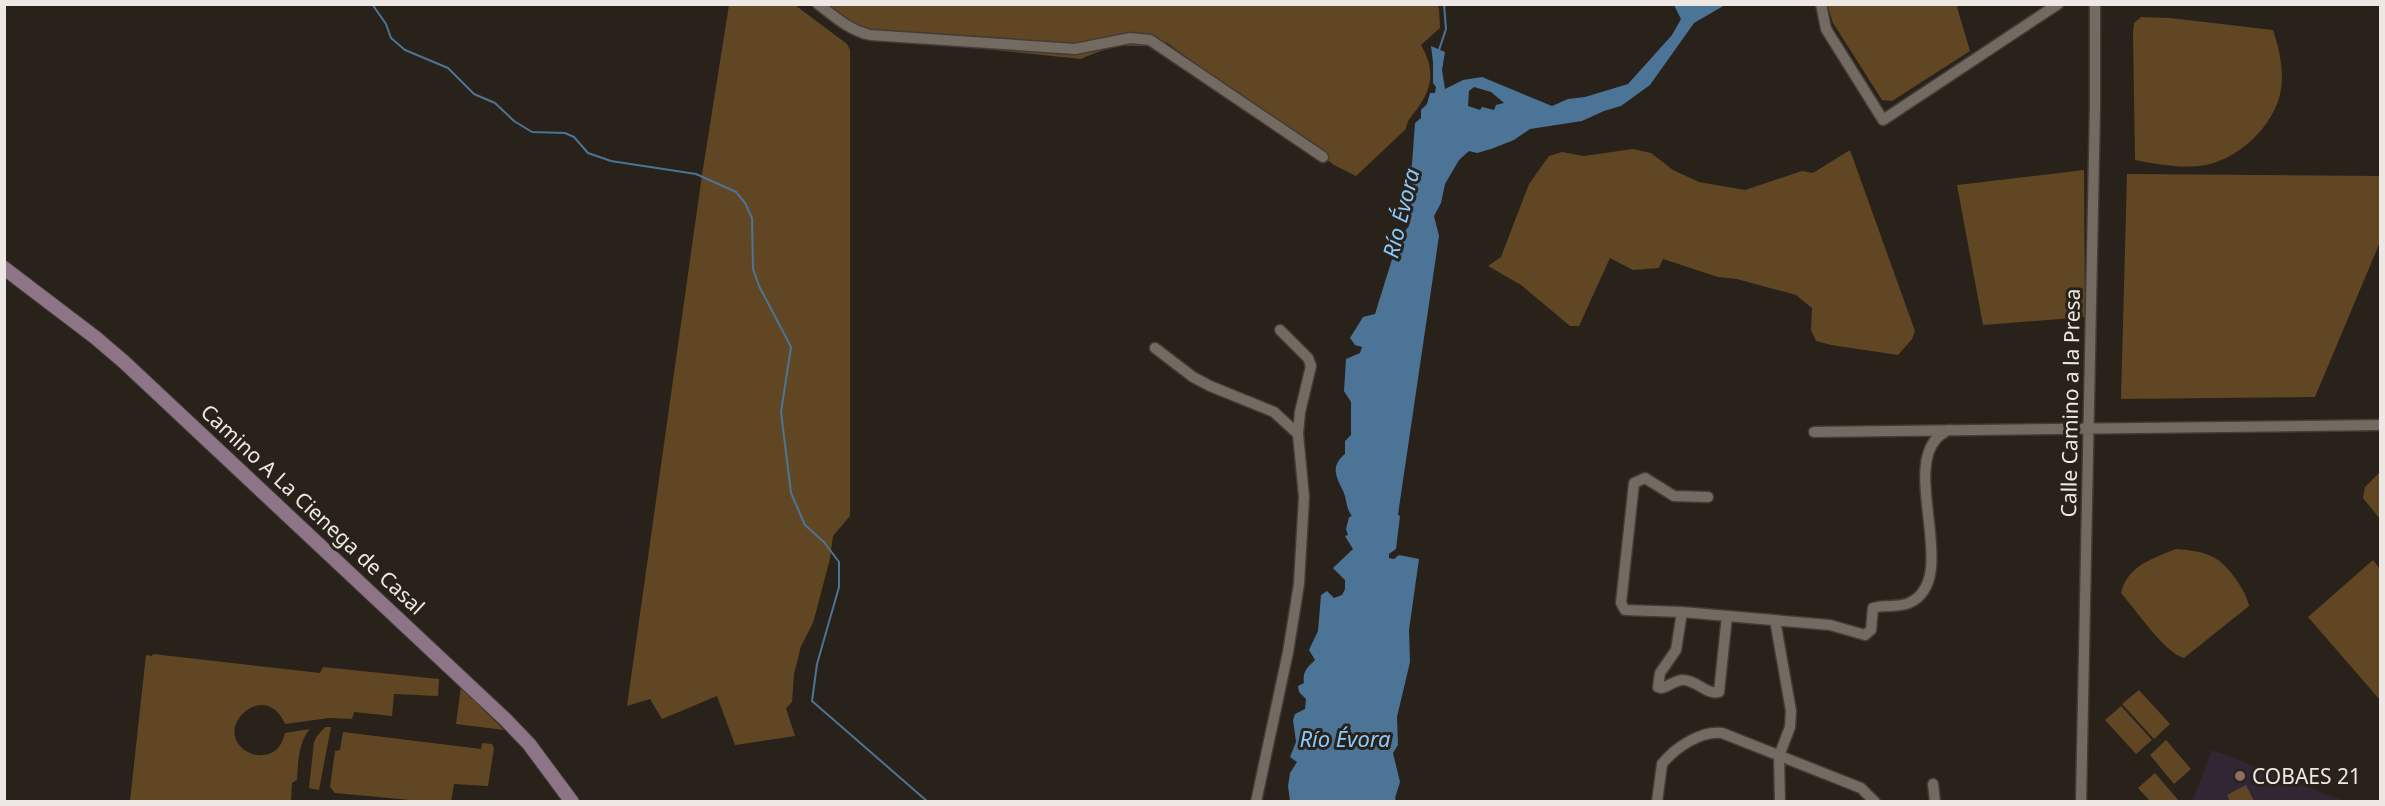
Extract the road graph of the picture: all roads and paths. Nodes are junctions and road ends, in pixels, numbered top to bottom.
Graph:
1 (818, 4) edge
2 (1821, 4) edge
3 (2058, 4) edge
4 (2095, 4) edge
5 (1323, 157) dead end
6 (4, 268) edge
7 (1280, 330) dead end
8 (1155, 348) dead end
9 (2380, 425) edge
10 (2089, 428) junction
11 (1949, 430) junction
12 (1814, 432) dead end
13 (1298, 434) junction
14 (1708, 497) dead end
15 (1682, 612) junction
16 (1727, 616) junction
17 (1775, 620) junction
18 (1779, 756) junction
19 (1933, 784) dead end
20 (572, 801) edge
21 (1256, 801) edge
22 (1657, 801) edge
23 (1780, 801) edge
24 (1875, 801) edge
25 (1935, 801) edge
26 (2082, 801) edge

1 - 5 street
2 - 3 street
4 - 10 street, Calle Camino a la Presa
6 - 20 street, Camino A La Cienega de Casal
7 - 13 street
8 - 13 street
9 - 10 street
10 - 11 street
10 - 26 street, Calle Camino a la Presa
11 - 12 street
11 - 17 street
13 - 21 street
14 - 15 street
15 - 16 street
15 - 16 street
16 - 17 street
17 - 18 street
18 - 22 street
18 - 23 street
18 - 24 street
19 - 25 street

